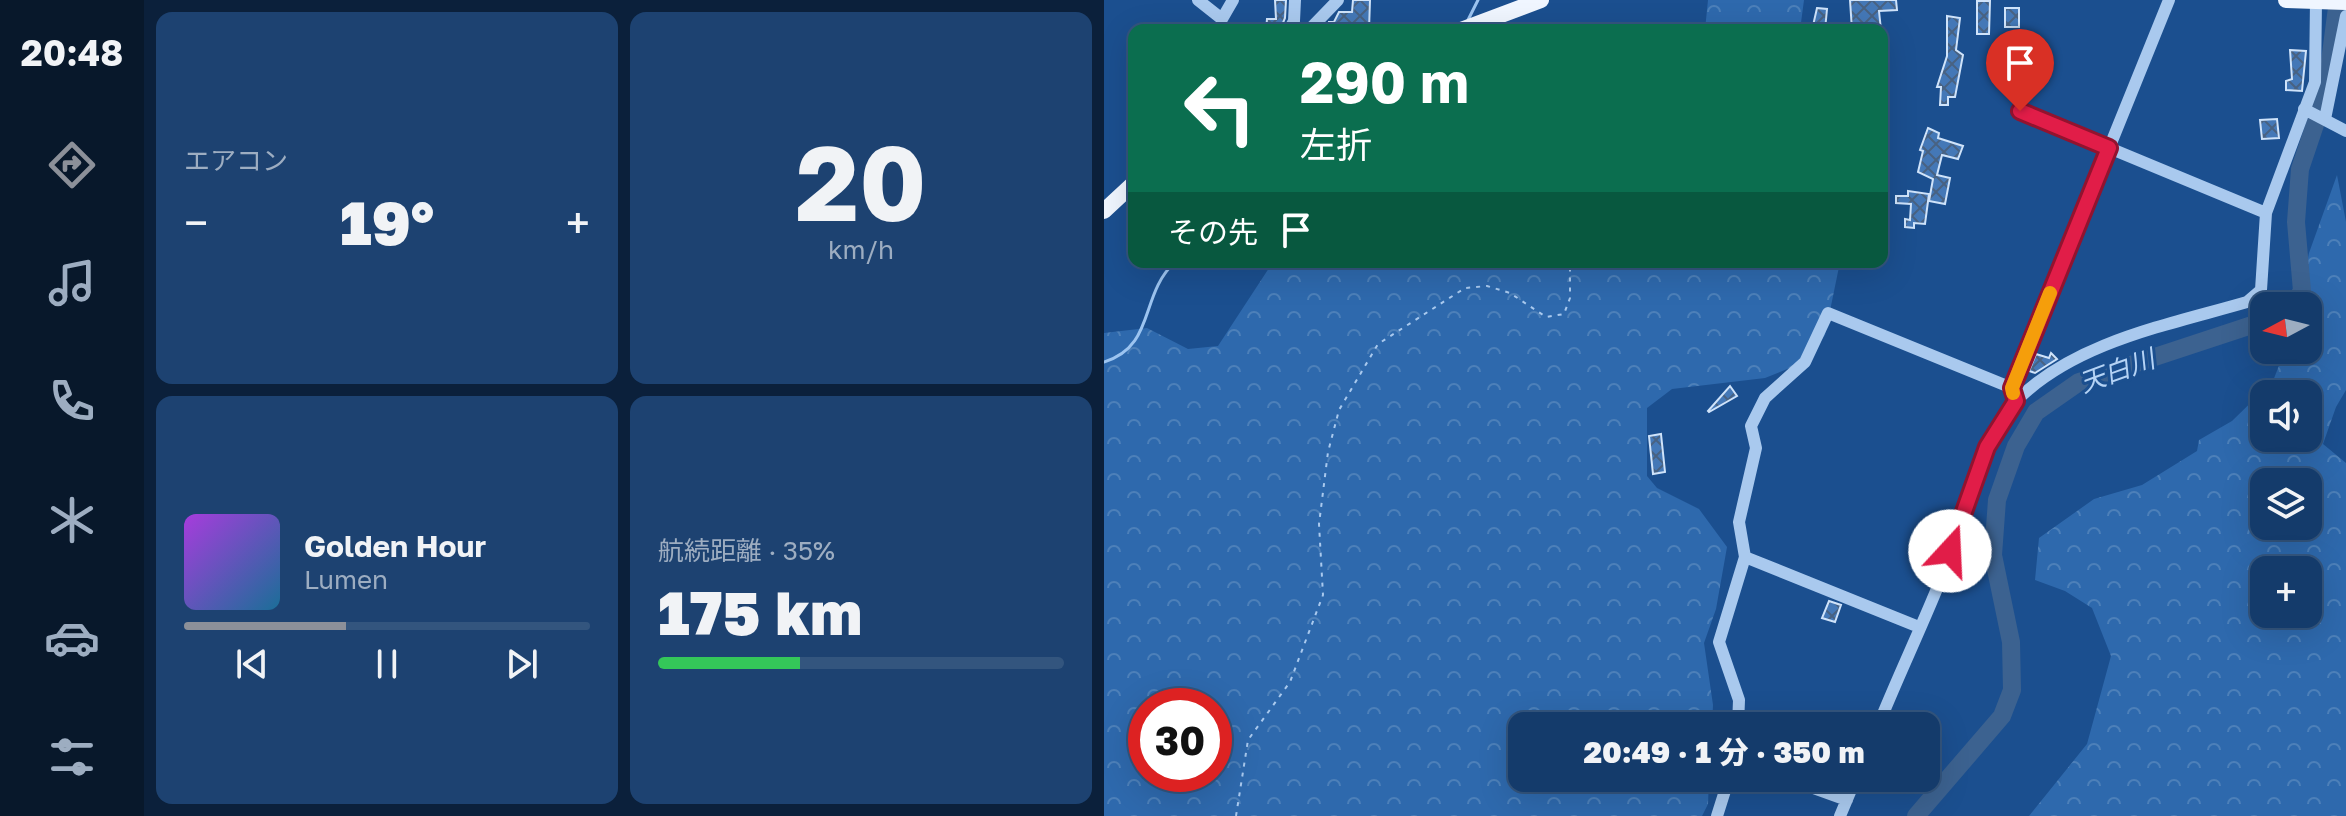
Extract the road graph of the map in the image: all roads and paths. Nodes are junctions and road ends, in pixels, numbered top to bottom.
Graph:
1 (1198, 0) edge
2 (1233, 0) edge
3 (1295, 0) edge
4 (1338, 0) edge
5 (1541, 0) edge
6 (2169, 0) edge
7 (2286, 0) edge
8 (2295, 0) edge
9 (2316, 0) edge
10 (2346, 2) edge
11 (2346, 16) edge
12 (1292, 24) edge
13 (1315, 24) edge
14 (1477, 24) edge
15 (2304, 109) junction
16 (2020, 111) dead end
17 (2325, 119) junction
18 (2346, 131) edge
19 (2109, 148) junction
20 (1128, 189) edge
21 (1104, 211) edge
22 (2266, 213) junction
23 (1570, 268) edge
24 (2012, 388) junction
25 (2016, 401) junction
26 (1745, 557) junction
27 (1919, 627) junction
28 (1739, 712) edge
29 (1884, 712) edge
30 (1725, 792) edge
31 (1825, 792) edge
32 (1850, 792) edge
33 (1847, 800) junction
34 (1236, 816) edge
35 (1717, 816) edge
36 (1840, 816) edge

1 - 2 street
3 - 12 street
4 - 13 street
5 - 14 main road
6 - 19 street
7 - 8 main road
8 - 9 main road
9 - 10 main road
9 - 15 street
11 - 17 street
15 - 17 street
15 - 22 street
16 - 19 street
17 - 18 street
19 - 22 street
19 - 24 street
20 - 21 main road
22 - 25 street
23 - 34 path
24 - 25 street
24 - 26 street
25 - 27 street
26 - 27 street
26 - 28 street
27 - 29 street
30 - 35 street
31 - 33 street
32 - 33 street
33 - 36 street

